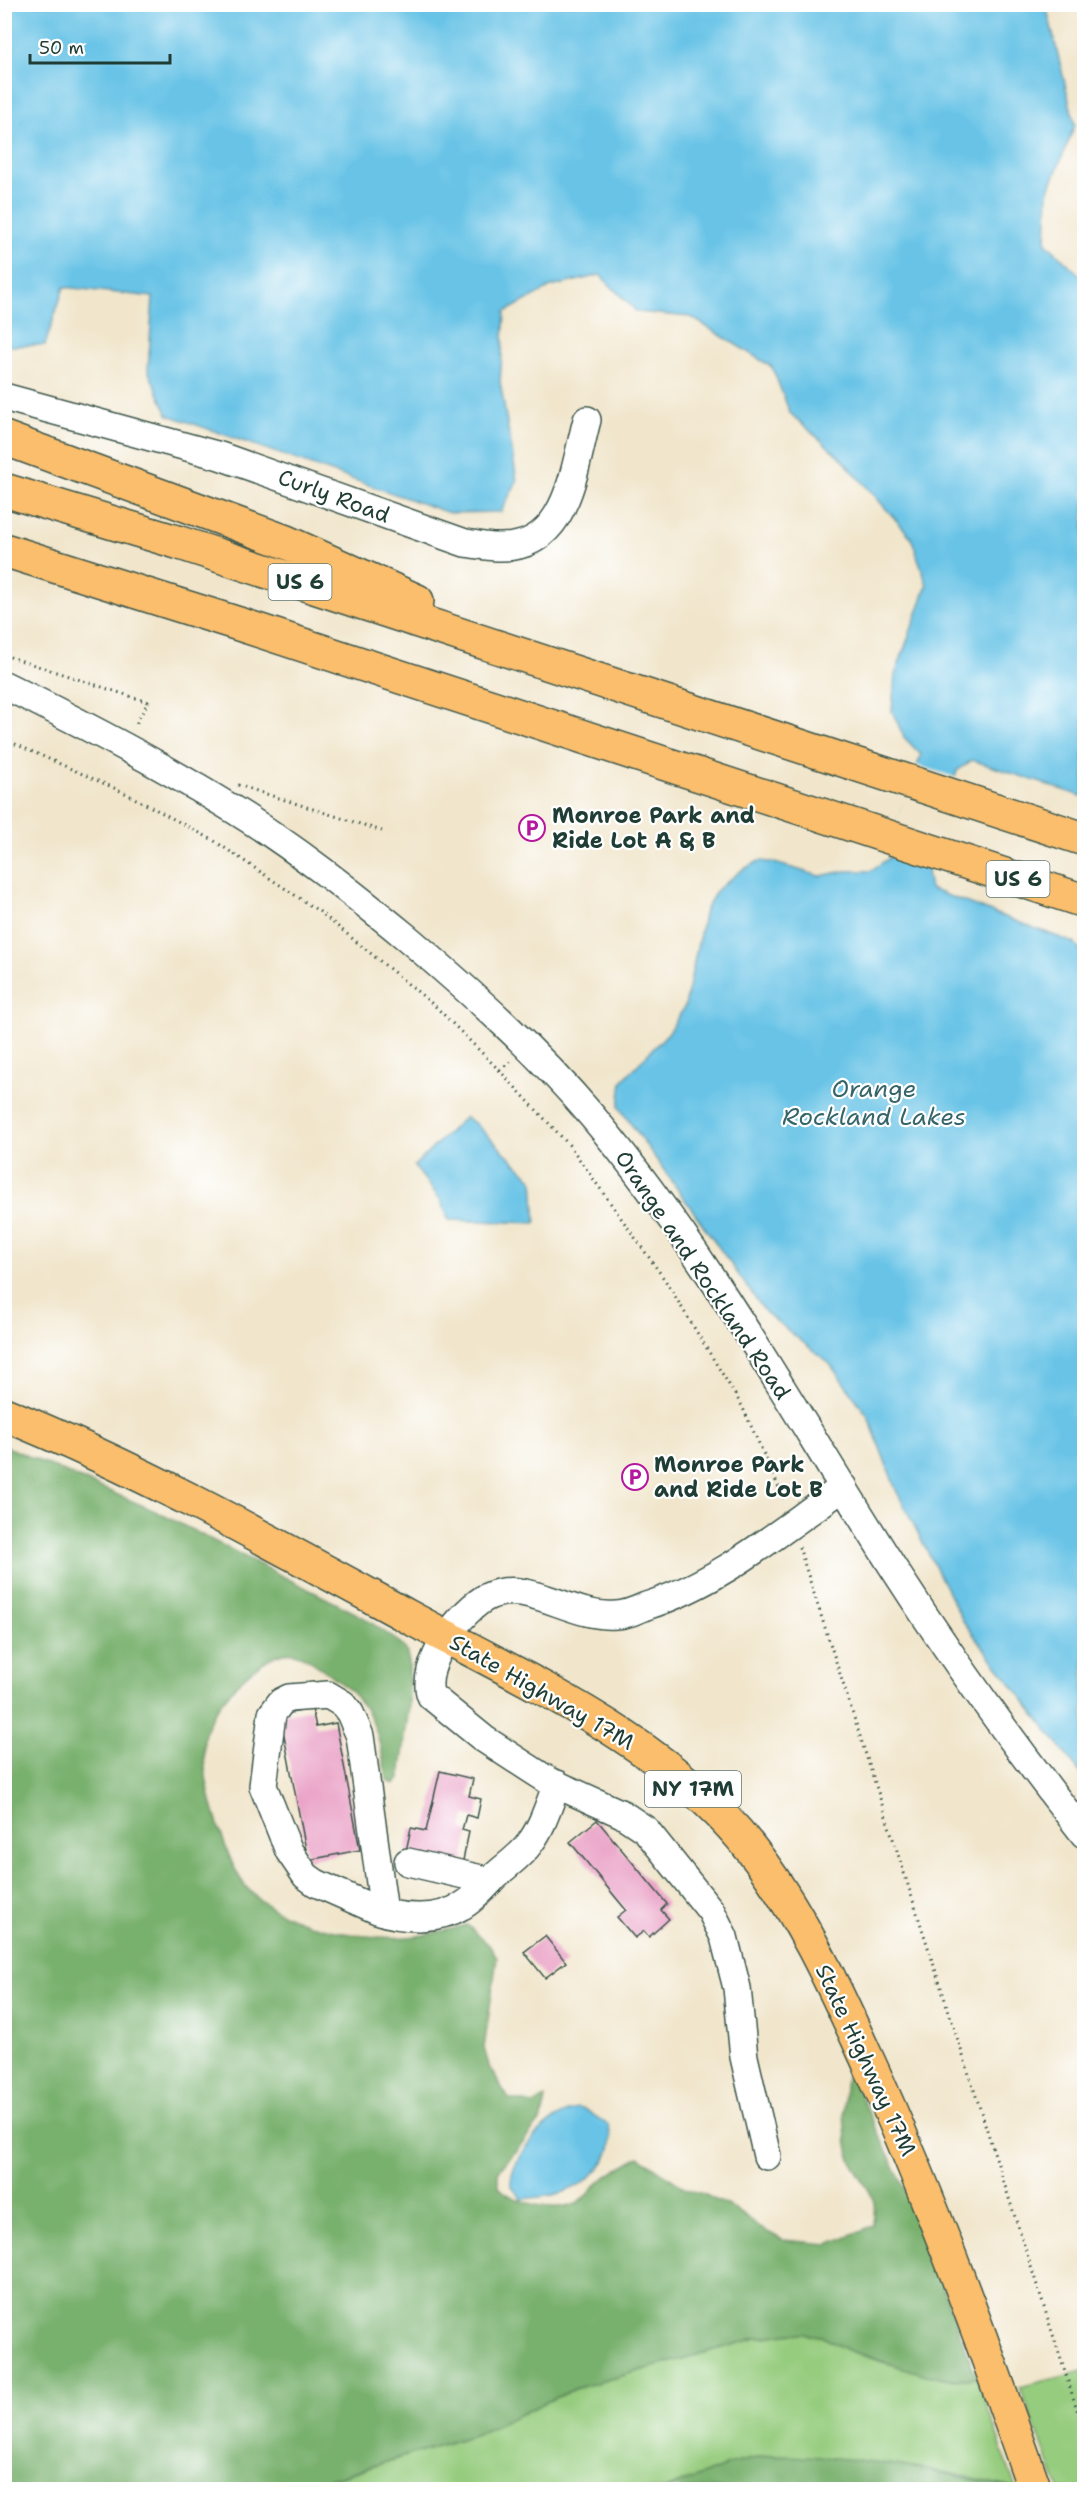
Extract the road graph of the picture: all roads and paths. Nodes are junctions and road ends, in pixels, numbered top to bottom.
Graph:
1 (4, 397) edge
2 (587, 420) dead end
3 (4, 438) edge
4 (4, 490) edge
5 (4, 550) edge
6 (4, 568) edge
7 (242, 625) junction
8 (4, 655) edge
9 (594, 678) junction
10 (4, 685) edge
11 (134, 729) dead end
12 (4, 739) edge
13 (234, 784) dead end
14 (382, 831) dead end
15 (1084, 839) edge
16 (1084, 901) edge
17 (4, 1414) edge
18 (844, 1487) junction
19 (791, 1523) junction
20 (447, 1637) junction
21 (557, 1784) junction
22 (1084, 1834) edge
23 (408, 1862) dead end
24 (490, 1881) junction
25 (384, 1912) junction
26 (767, 2156) dead end
27 (1084, 2431) edge
28 (1035, 2490) edge

1 - 2 street, Curly Road
3 - 9 main road
4 - 9 main road, US 6
5 - 7 main road, US 6
6 - 7 main road
7 - 16 main road, US 6
8 - 11 path
9 - 15 main road, US 6
10 - 18 street, Orange and Rockland Road
12 - 19 path
13 - 14 path
17 - 20 main road, State Highway 17M / NY 17M
18 - 19 street
18 - 22 street, Orange and Rockland Road
19 - 20 street
19 - 27 path
20 - 21 street
20 - 28 main road, State Highway 17M / NY 17M
21 - 24 street
21 - 26 street
23 - 24 street
24 - 25 street
25 - 25 street

